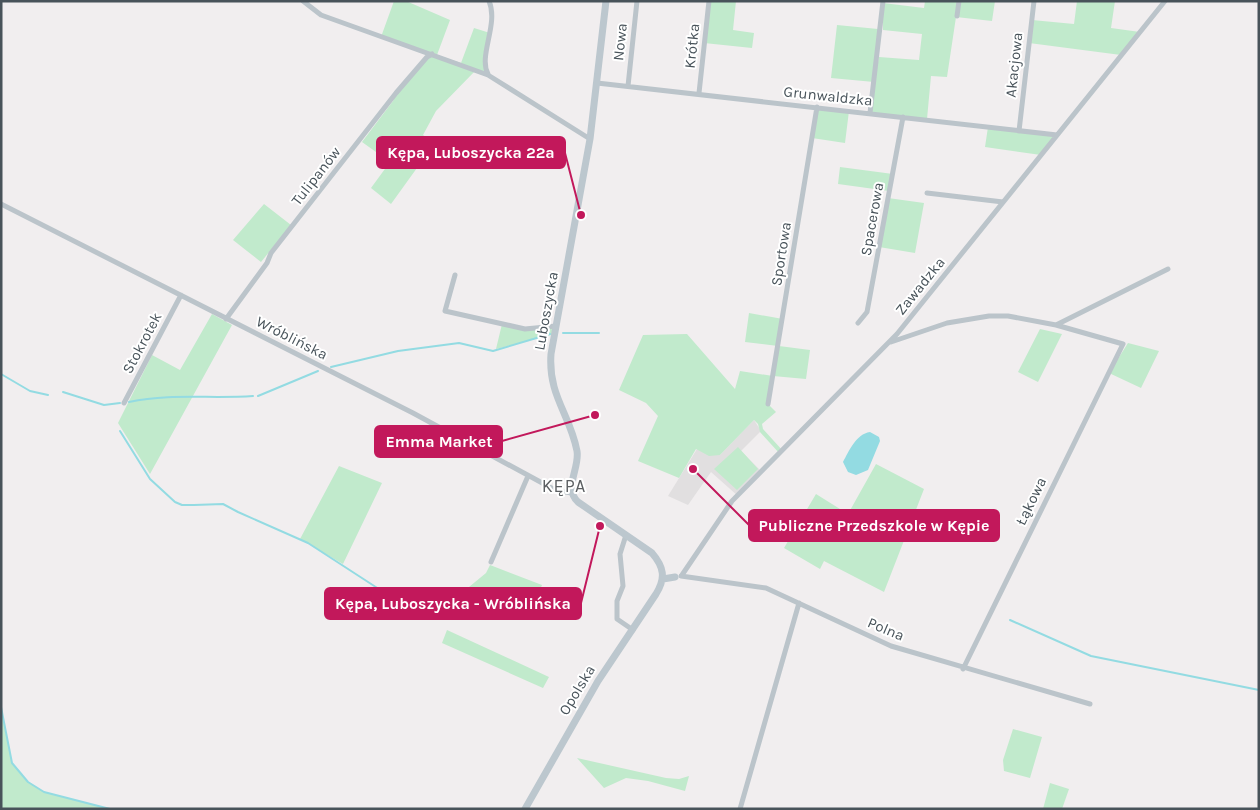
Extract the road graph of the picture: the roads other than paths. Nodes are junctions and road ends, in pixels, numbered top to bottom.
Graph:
1 (303, 1) edge
2 (489, 1) edge
3 (606, 1) edge
4 (637, 1) edge
5 (709, 1) edge
6 (883, 1) edge
7 (959, 1) edge
8 (1034, 1) edge
9 (1165, 1) edge
10 (957, 16) dead end
11 (432, 54) junction
12 (488, 75) junction
13 (596, 83) junction
14 (628, 86) junction
15 (699, 93) junction
16 (817, 107) junction
17 (870, 113) junction
18 (903, 117) junction
19 (1020, 131) junction
20 (1057, 135) junction
21 (590, 139) junction
22 (927, 193) dead end
23 (1003, 202) junction
24 (1, 204) edge
25 (1168, 269) dead end
26 (455, 275) dead end
27 (181, 295) junction
28 (226, 319) junction
29 (858, 323) dead end
30 (1056, 325) junction
31 (556, 326) junction
32 (890, 343) junction
33 (124, 403) dead end
34 (768, 404) dead end
35 (528, 476) junction
36 (572, 493) junction
37 (626, 535) junction
38 (491, 562) dead end
39 (679, 576) junction
40 (663, 579) junction
41 (799, 603) junction
42 (633, 630) junction
43 (963, 668) junction
44 (1090, 704) dead end
45 (525, 809) edge
46 (740, 809) edge

1 - 11 street
2 - 12 street
3 - 13 street, Luboszycka
4 - 14 street, Nowa
5 - 15 street, Krótka
6 - 17 street
7 - 10 street
8 - 19 street, Akacjowa
9 - 20 street, Zawadzka
11 - 12 street
11 - 28 street, Tulipanów
12 - 21 street
13 - 14 street, Grunwaldzka
13 - 21 street, Luboszycka
14 - 15 street, Grunwaldzka
15 - 16 street, Grunwaldzka
16 - 17 street, Grunwaldzka
16 - 34 street, Sportowa
17 - 18 street, Grunwaldzka
18 - 19 street, Grunwaldzka
18 - 29 street, Spacerowa
19 - 20 street, Grunwaldzka
20 - 23 street, Zawadzka
21 - 31 street, Luboszycka
22 - 23 street
23 - 32 street, Zawadzka
24 - 27 street, Wróblińska
25 - 30 street
26 - 31 street
27 - 28 street, Wróblińska
27 - 33 street, Stokrotek
28 - 35 street, Wróblińska
30 - 32 street
30 - 43 street, Łąkowa
31 - 36 street, Luboszycka
32 - 39 street, Zawadzka
35 - 36 street, Wróblińska
35 - 38 street
36 - 37 street
37 - 40 street
37 - 42 street
39 - 40 street
39 - 41 street, Polna
40 - 42 street, Opolska
41 - 43 street, Polna
41 - 46 street
42 - 45 street, Opolska
43 - 44 street, Polna

